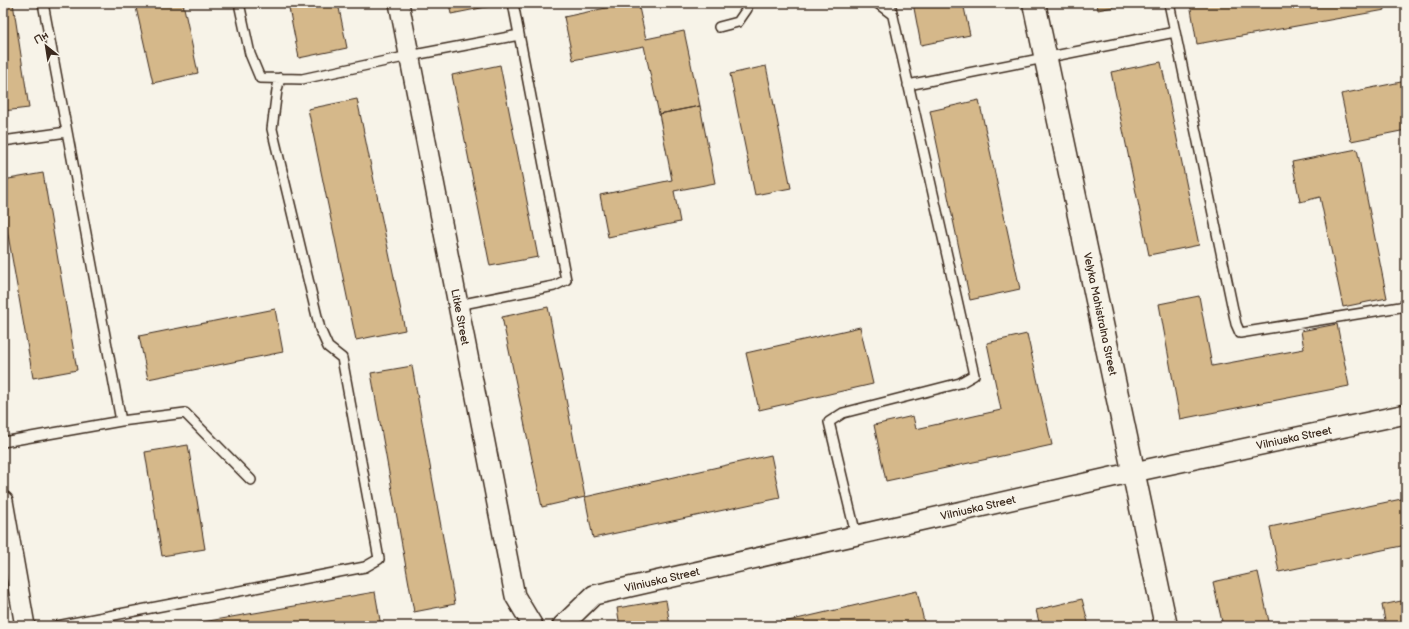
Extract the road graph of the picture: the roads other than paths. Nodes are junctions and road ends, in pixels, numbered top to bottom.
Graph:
1 (43, 3) edge
2 (238, 3) edge
3 (399, 3) edge
4 (513, 3) edge
5 (746, 3) edge
6 (877, 3) edge
7 (890, 3) edge
8 (1034, 3) edge
9 (1169, 3) edge
10 (893, 15) junction
11 (719, 27) dead end
12 (1175, 32) junction
13 (519, 35) junction
14 (409, 56) junction
15 (1046, 57) junction
16 (280, 78) junction
17 (908, 85) junction
18 (67, 132) junction
19 (3, 141) edge
20 (1406, 304) edge
21 (458, 305) junction
22 (1406, 414) edge
23 (121, 421) junction
24 (3, 442) edge
25 (1134, 472) junction
26 (251, 480) dead end
27 (3, 501) edge
28 (856, 535) junction
29 (25, 626) edge
30 (57, 626) edge
31 (533, 626) edge
32 (562, 626) edge
33 (1166, 626) edge

1 - 18 lane
2 - 16 lane
3 - 14 street, Litke Street
4 - 13 lane
5 - 11 lane
6 - 10 lane
7 - 10 lane
8 - 15 street, Velyka Mahistralna Street
9 - 12 lane
10 - 17 lane
12 - 15 lane
12 - 20 lane
13 - 14 lane
13 - 21 lane
14 - 16 lane
14 - 21 street, Litke Street
15 - 17 lane
15 - 25 street, Velyka Mahistralna Street
16 - 30 lane
17 - 28 lane
18 - 19 lane
18 - 23 lane
21 - 31 street, Litke Street
22 - 25 street, Vilniuska Street
23 - 24 lane
23 - 26 lane
25 - 28 street, Vilniuska Street
25 - 33 street, Velyka Mahistralna Street
27 - 29 street
28 - 32 street, Vilniuska Street

